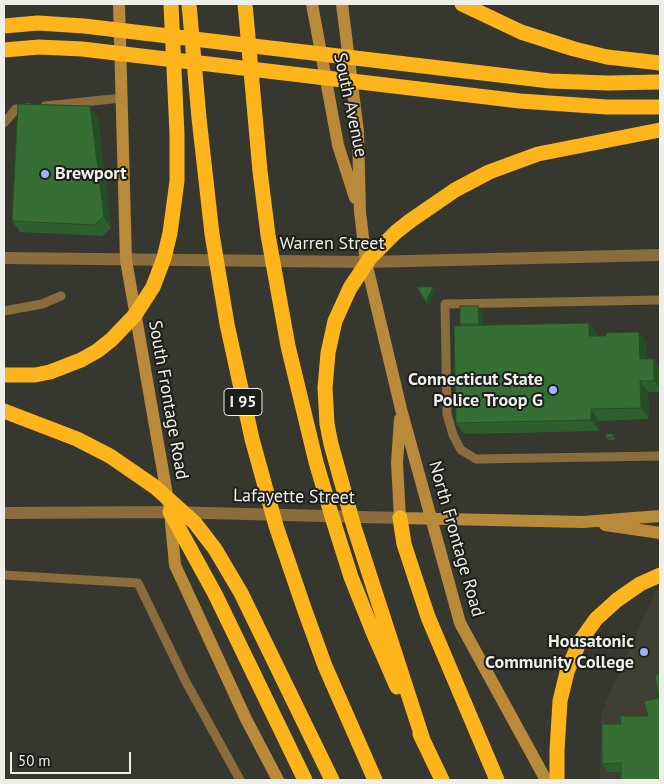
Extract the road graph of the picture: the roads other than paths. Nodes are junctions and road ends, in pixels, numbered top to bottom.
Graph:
1 (119, 4) edge
2 (189, 4) edge
3 (245, 4) edge
4 (312, 4) edge
5 (342, 4) edge
6 (462, 4) edge
7 (171, 7) edge
8 (4, 26) edge
9 (4, 50) edge
10 (660, 63) edge
11 (660, 82) edge
12 (122, 98) junction
13 (660, 107) edge
14 (4, 123) edge
15 (660, 130) edge
16 (360, 212) junction
17 (660, 254) edge
18 (4, 258) edge
19 (126, 260) junction
20 (366, 262) junction
21 (60, 296) dead end
22 (660, 300) edge
23 (4, 311) edge
24 (4, 375) edge
25 (401, 409) junction
26 (4, 411) edge
27 (660, 456) edge
28 (170, 512) junction
29 (4, 513) edge
30 (660, 516) edge
31 (400, 518) junction
32 (431, 518) junction
33 (583, 522) junction
34 (660, 533) edge
35 (4, 575) edge
36 (660, 575) edge
37 (424, 743) junction
38 (240, 780) edge
39 (278, 780) edge
40 (305, 780) edge
41 (332, 780) edge
42 (375, 780) edge
43 (442, 780) edge
44 (497, 780) edge
45 (546, 780) edge
46 (558, 780) edge

1 - 12 main road, South Frontage Road
2 - 42 highway, I 95
3 - 37 highway
4 - 16 main road, South Avenue
5 - 16 main road, South Avenue
6 - 10 highway
7 - 24 highway
8 - 11 highway
9 - 13 highway
12 - 14 lane
12 - 19 main road, South Frontage Road
15 - 37 highway
16 - 20 main road, South Avenue
17 - 20 street, Warren Street
18 - 19 street, Warren Street
19 - 20 street, Warren Street
19 - 28 main road, South Frontage Road
20 - 25 main road, North Frontage Road
21 - 23 lane
22 - 27 lane
25 - 31 main road, North Frontage Road
25 - 32 main road, North Frontage Road
26 - 41 highway
28 - 29 street, Lafayette Street
28 - 31 street, Lafayette Street
28 - 39 main road, South Frontage Road
28 - 40 highway
30 - 33 main road, Lafayette Street
31 - 32 main road, Lafayette Street
31 - 44 highway
32 - 33 main road, Lafayette Street
32 - 45 main road, North Frontage Road
33 - 34 main road, Lafayette Street
35 - 38 lane
36 - 46 highway
37 - 43 highway

